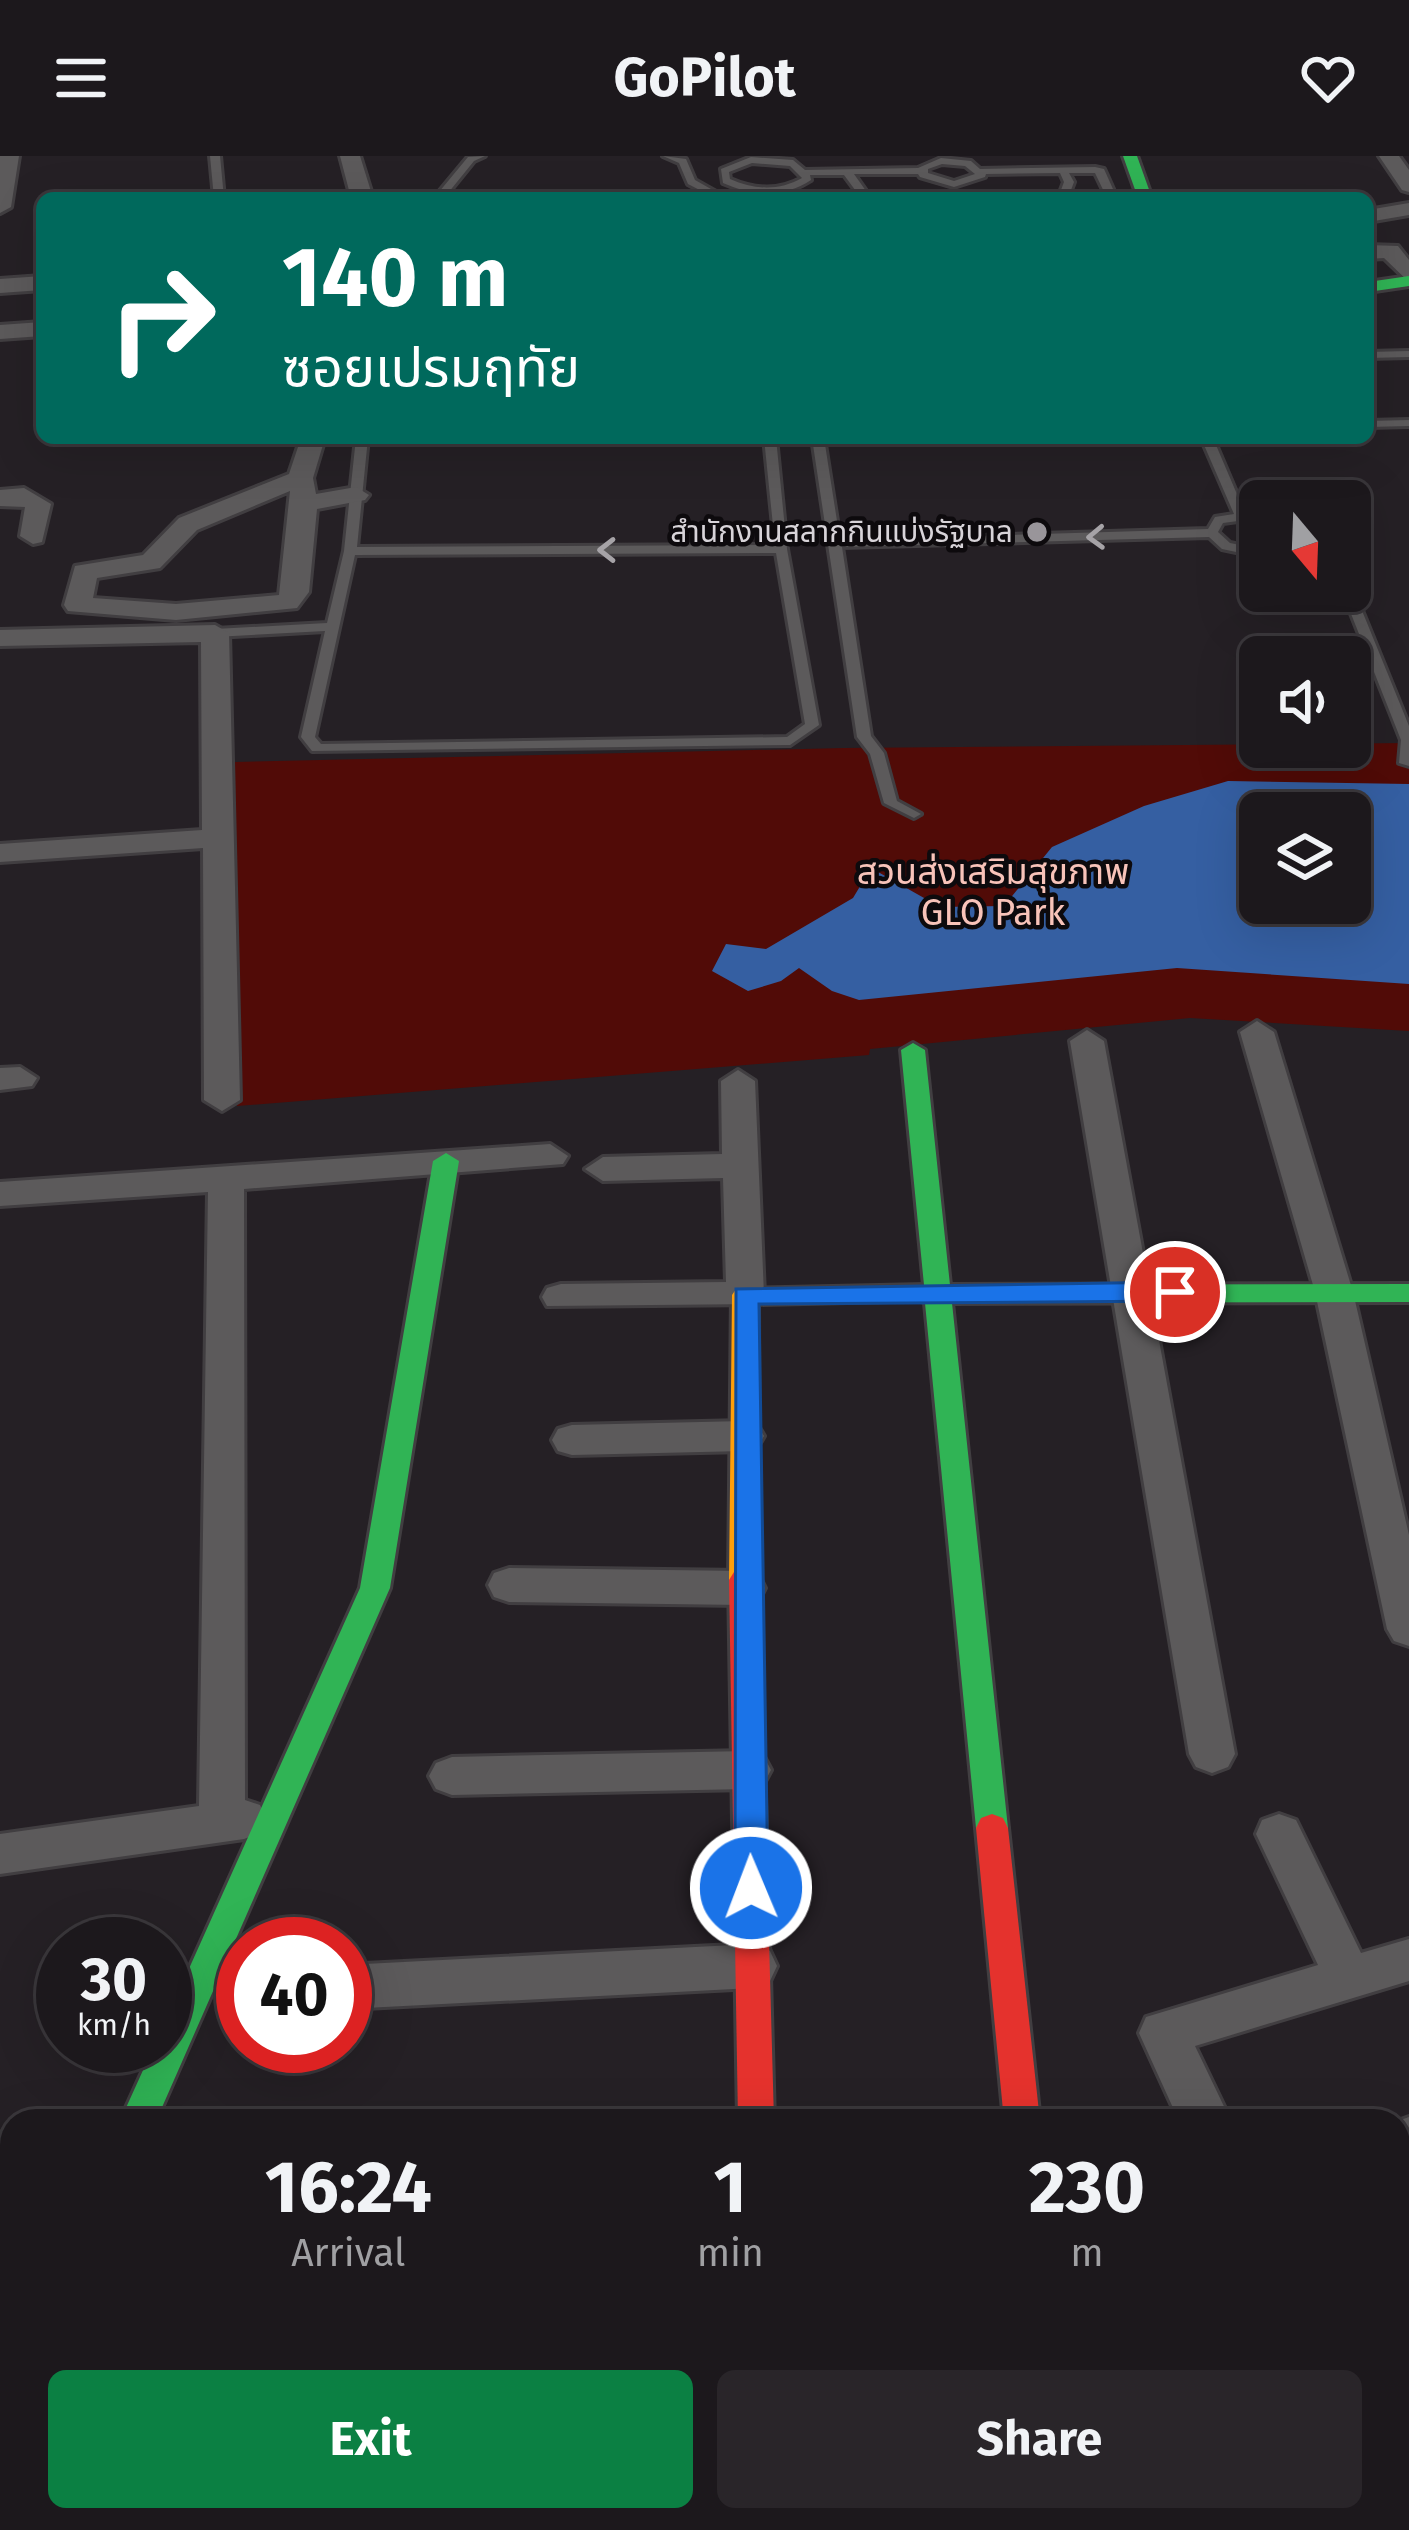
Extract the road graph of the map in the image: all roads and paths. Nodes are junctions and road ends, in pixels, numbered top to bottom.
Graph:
1 (9, 156) edge
2 (215, 156) edge
3 (350, 156) edge
4 (480, 156) edge
5 (668, 156) edge
6 (1130, 156) edge
7 (1389, 156) edge
8 (750, 158) edge
9 (775, 158) edge
10 (932, 159) edge
11 (961, 159) edge
12 (1064, 170) junction
13 (922, 171) junction
14 (983, 171) junction
15 (808, 172) junction
16 (847, 172) junction
17 (688, 176) junction
18 (723, 176) junction
19 (1409, 186) edge
20 (755, 190) junction
21 (218, 192) edge
22 (360, 192) edge
23 (444, 192) edge
24 (713, 192) edge
25 (751, 192) edge
26 (768, 192) edge
27 (786, 192) edge
28 (862, 192) edge
29 (1065, 192) edge
30 (1110, 192) edge
31 (1143, 192) edge
32 (0, 207) edge
33 (1409, 209) edge
34 (1383, 241) edge
35 (1409, 278) edge
36 (36, 283) edge
37 (0, 286) edge
38 (1374, 286) edge
39 (36, 308) edge
40 (0, 311) edge
41 (36, 329) edge
42 (0, 332) edge
43 (1409, 354) edge
44 (1374, 355) edge
45 (1409, 423) edge
46 (1374, 424) edge
47 (312, 444) edge
48 (361, 444) edge
49 (771, 444) edge
50 (819, 444) edge
51 (1210, 444) edge
52 (302, 490) junction
53 (356, 495) junction
54 (0, 498) edge
55 (1239, 512) edge
56 (1239, 514) edge
57 (1213, 533) junction
58 (33, 536) dead end
59 (835, 544) junction
60 (781, 549) junction
61 (1239, 549) edge
62 (350, 551) junction
63 (1356, 612) edge
64 (333, 627) junction
65 (215, 632) junction
66 (0, 638) edge
67 (1408, 740) edge
68 (1406, 764) dead end
69 (914, 814) dead end
70 (218, 838) junction
71 (0, 854) edge
72 (1257, 1032) dead end
73 (1087, 1041) dead end
74 (913, 1050) dead end
75 (738, 1081) dead end
76 (222, 1100) dead end
77 (550, 1156) dead end
78 (446, 1161) junction
79 (741, 1166) junction
80 (603, 1169) dead end
81 (226, 1179) junction
82 (0, 1194) edge
83 (1135, 1292) junction
84 (1334, 1292) junction
85 (938, 1293) junction
86 (1409, 1293) edge
87 (746, 1295) junction
88 (561, 1297) dead end
89 (744, 1436) junction
90 (572, 1440) dead end
91 (509, 1585) dead end
92 (744, 1588) junction
93 (1409, 1629) edge
94 (1212, 1754) dead end
95 (748, 1770) junction
96 (452, 1776) dead end
97 (273, 1814) junction
98 (222, 1822) junction
99 (1279, 1834) dead end
100 (0, 1854) edge
101 (1409, 1960) edge
102 (753, 1966) junction
103 (1349, 1978) junction
104 (372, 1986) edge
105 (143, 2109) edge
106 (756, 2109) edge
107 (1021, 2109) edge
108 (1199, 2109) edge

1 - 32 street
2 - 21 lane
3 - 22 street
4 - 23 lane
5 - 17 lane
6 - 31 street
7 - 19 street
8 - 9 lane
8 - 18 lane
9 - 15 lane
10 - 11 lane
10 - 13 lane
11 - 14 lane
12 - 14 lane
12 - 29 lane
12 - 30 lane
13 - 14 lane
13 - 16 lane
15 - 16 lane
15 - 27 lane
16 - 28 lane
17 - 18 lane
17 - 24 lane
18 - 20 lane
20 - 25 lane
20 - 26 lane
33 - 34 street
34 - 35 street
35 - 38 street
36 - 37 street
39 - 40 street
41 - 42 street
43 - 44 lane
45 - 46 lane
47 - 52 street
48 - 53 lane
49 - 60 lane
50 - 59 lane
51 - 55 lane
52 - 52 street
52 - 53 street
53 - 62 lane
54 - 58 street
56 - 57 lane
57 -> 59 lane
57 - 61 lane
59 - 69 lane
60 -> 62 lane
60 - 64 lane
62 - 64 lane
63 - 67 lane
64 - 65 lane
65 - 66 street
65 - 70 street
67 - 68 lane
70 - 71 street
70 - 76 street
72 - 84 street
73 - 83 street
74 - 85 street
75 - 79 street
77 - 78 street
78 - 81 street
78 - 97 street
79 - 80 street
79 - 87 street
81 - 82 street
81 - 98 street
83 - 84 street
83 - 85 street
83 - 94 street
84 - 86 street
84 - 93 street
85 - 87 street
85 - 107 street
87 - 88 street
87 - 89 street
89 - 90 street
89 - 92 street
91 - 92 street
92 - 95 street
95 - 96 street
95 - 102 street
97 - 98 street
97 - 105 street
98 - 100 street
99 - 103 street
101 - 103 street
102 - 104 street
102 - 106 street
103 - 108 street

